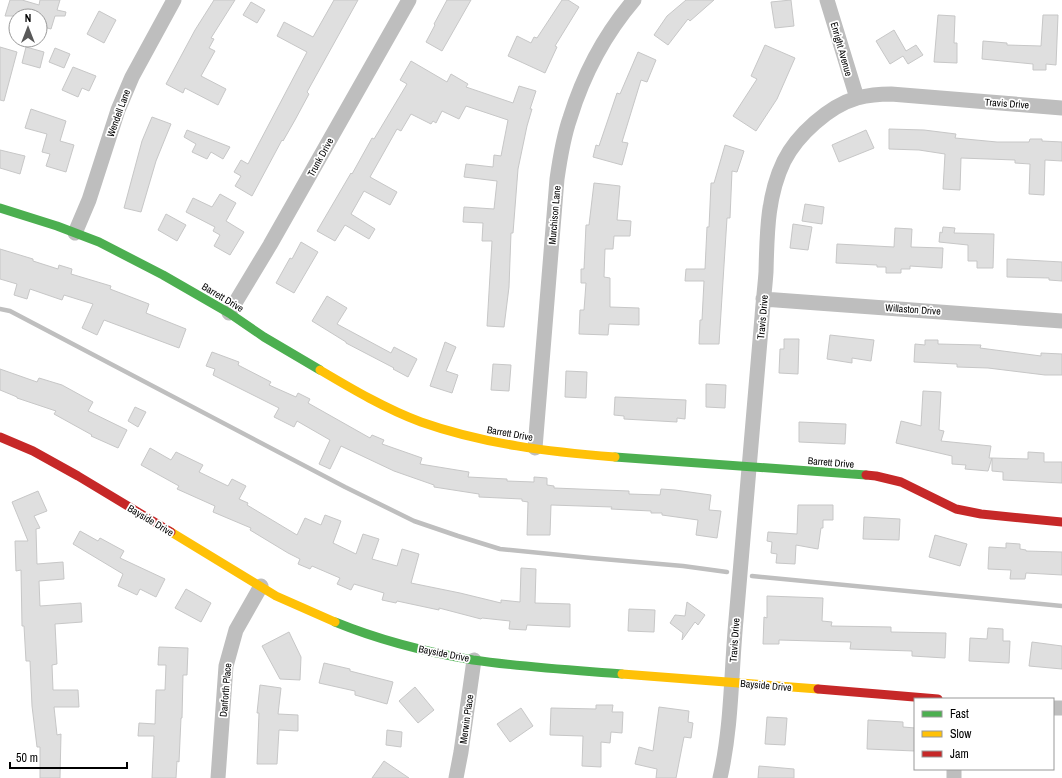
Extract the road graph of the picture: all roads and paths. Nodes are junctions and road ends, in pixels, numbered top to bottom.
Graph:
1 (174, 0) edge
2 (409, 0) edge
3 (634, 0) edge
4 (827, 0) edge
5 (856, 98) junction
6 (1062, 108) edge
7 (0, 208) edge
8 (75, 233) junction
9 (763, 299) junction
10 (229, 313) junction
11 (1062, 321) edge
12 (2, 441) edge
13 (535, 448) junction
14 (749, 466) junction
15 (1062, 522) edge
16 (261, 586) junction
17 (474, 660) junction
18 (732, 682) junction
19 (926, 698) edge
20 (218, 778) edge
21 (456, 778) edge
22 (720, 778) edge

1 - 8 street, Wendell Lane
2 - 10 street, Trunk Drive
3 - 13 street, Murchison Lane
4 - 5 street, Enright Avenue
5 - 6 street, Travis Drive
5 - 9 street, Travis Drive
7 - 8 street, Barrett Drive
8 - 10 street, Barrett Drive
9 - 11 street, Willaston Drive
9 - 14 street, Travis Drive
10 - 13 street, Barrett Drive
12 - 16 street, Bayside Drive
13 - 14 street, Barrett Drive
14 - 15 street, Barrett Drive
14 - 18 street, Travis Drive
16 - 17 street, Bayside Drive
16 - 20 street, Danforth Place
17 - 18 street, Bayside Drive
17 - 21 street, Merwin Place
18 - 19 street, Bayside Drive
18 - 22 street, Travis Drive

